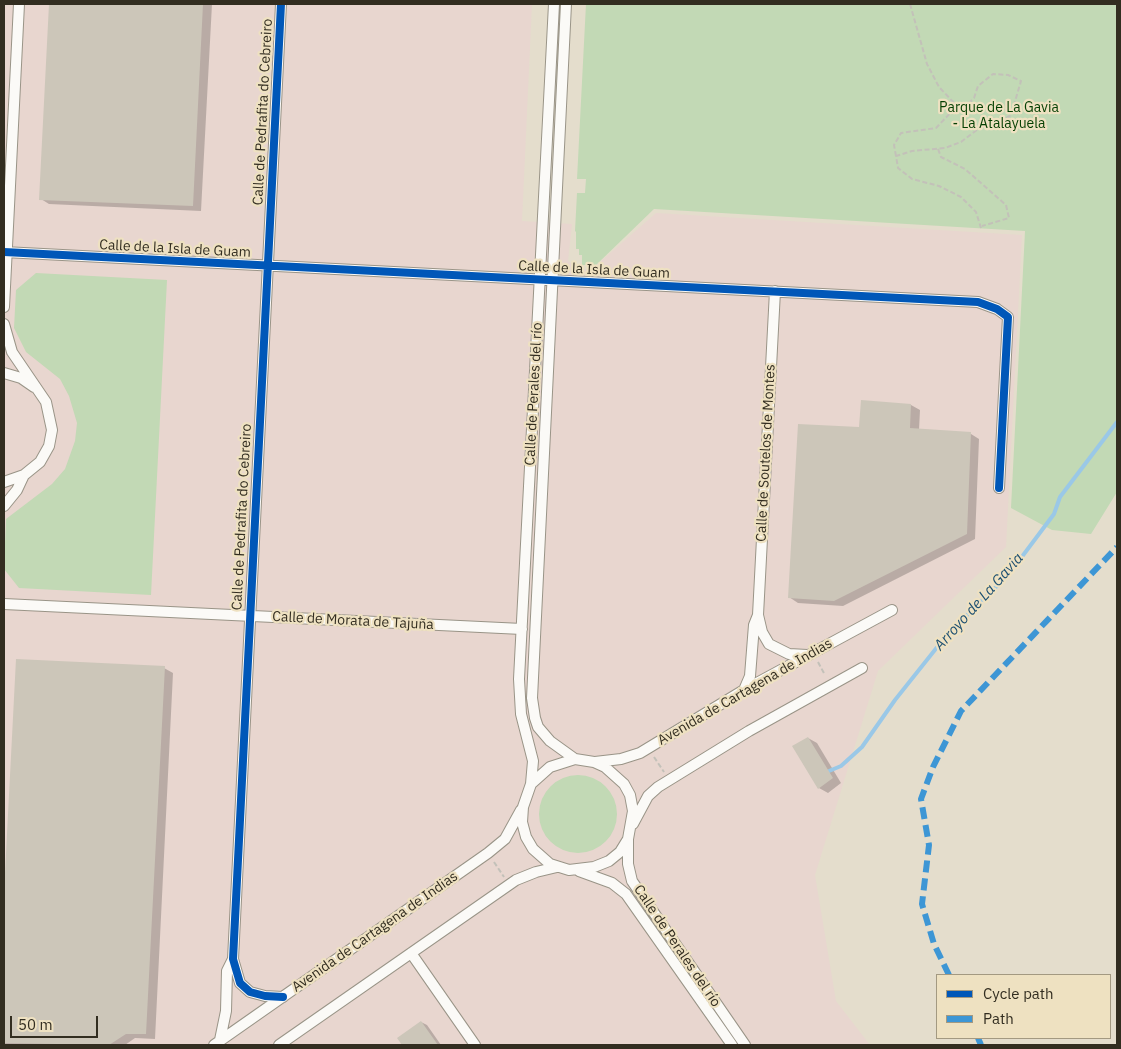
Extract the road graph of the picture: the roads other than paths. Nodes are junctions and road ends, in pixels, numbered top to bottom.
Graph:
1 (19, 4) edge
2 (281, 4) edge
3 (554, 4) edge
4 (566, 4) edge
5 (5, 253) edge
6 (267, 266) junction
7 (540, 280) junction
8 (551, 281) junction
9 (775, 291) junction
10 (4, 307) edge
11 (4, 324) edge
12 (4, 372) edge
13 (38, 390) junction
14 (24, 475) junction
15 (4, 482) edge
16 (999, 488) dead end
17 (4, 506) edge
18 (4, 604) edge
19 (892, 610) dead end
20 (250, 616) junction
21 (758, 616) junction
22 (522, 629) junction
23 (808, 655) junction
24 (862, 668) dead end
25 (744, 690) junction
26 (575, 759) junction
27 (594, 762) junction
28 (531, 784) junction
29 (523, 807) junction
30 (631, 827) junction
31 (628, 839) junction
32 (557, 868) junction
33 (578, 870) junction
34 (411, 953) junction
35 (233, 959) junction
36 (283, 997) junction
37 (217, 1043) edge
38 (279, 1045) edge
39 (475, 1045) edge
40 (732, 1045) edge
41 (745, 1045) edge

1 - 5 street
2 - 6 street, Calle de Pedrafita do Cebreiro
3 - 7 street, Calle de Perales del río
4 - 8 street, Calle de Perales del río
5 - 6 street, Calle de la Isla de Guam
5 - 10 street
6 - 7 street, Calle de la Isla de Guam
6 - 20 street, Calle de Pedrafita do Cebreiro
7 - 8 street, Calle de la Isla de Guam
7 - 22 street, Calle de Perales del río
8 - 9 street, Calle de la Isla de Guam
8 - 26 street, Calle de Perales del río
9 - 16 street, Calle de la Isla de Guam
9 - 21 street, Calle de Soutelos de Montes
11 - 13 street
12 - 13 street
13 - 14 street
14 - 15 street
14 - 17 street
18 - 20 street, Calle de Morata de Tajuña
19 - 23 street, Avenida de Cartagena de Indias
20 - 22 street, Calle de Morata de Tajuña
20 - 35 street, Calle de Pedrafita do Cebreiro
21 - 23 street, Calle de Soutelos de Montes
21 - 25 street, Calle de Soutelos de Montes
22 - 28 street, Calle de Perales del río
23 - 25 street, Avenida de Cartagena de Indias
24 - 30 street
25 - 27 street, Avenida de Cartagena de Indias
26 - 27 street
26 - 28 street
27 - 30 street
28 - 29 street
29 - 32 street
29 - 36 street, Avenida de Cartagena de Indias
30 - 31 street
31 - 33 street
31 - 41 street, Calle de Perales del río
32 - 33 street
32 - 34 street
33 - 40 street, Calle de Perales del río
34 - 38 street
34 - 39 street
35 - 36 street, Calle de Pedrafita do Cebreiro
35 - 37 street, Calle de Pedrafita do Cebreiro
36 - 37 street, Avenida de Cartagena de Indias

